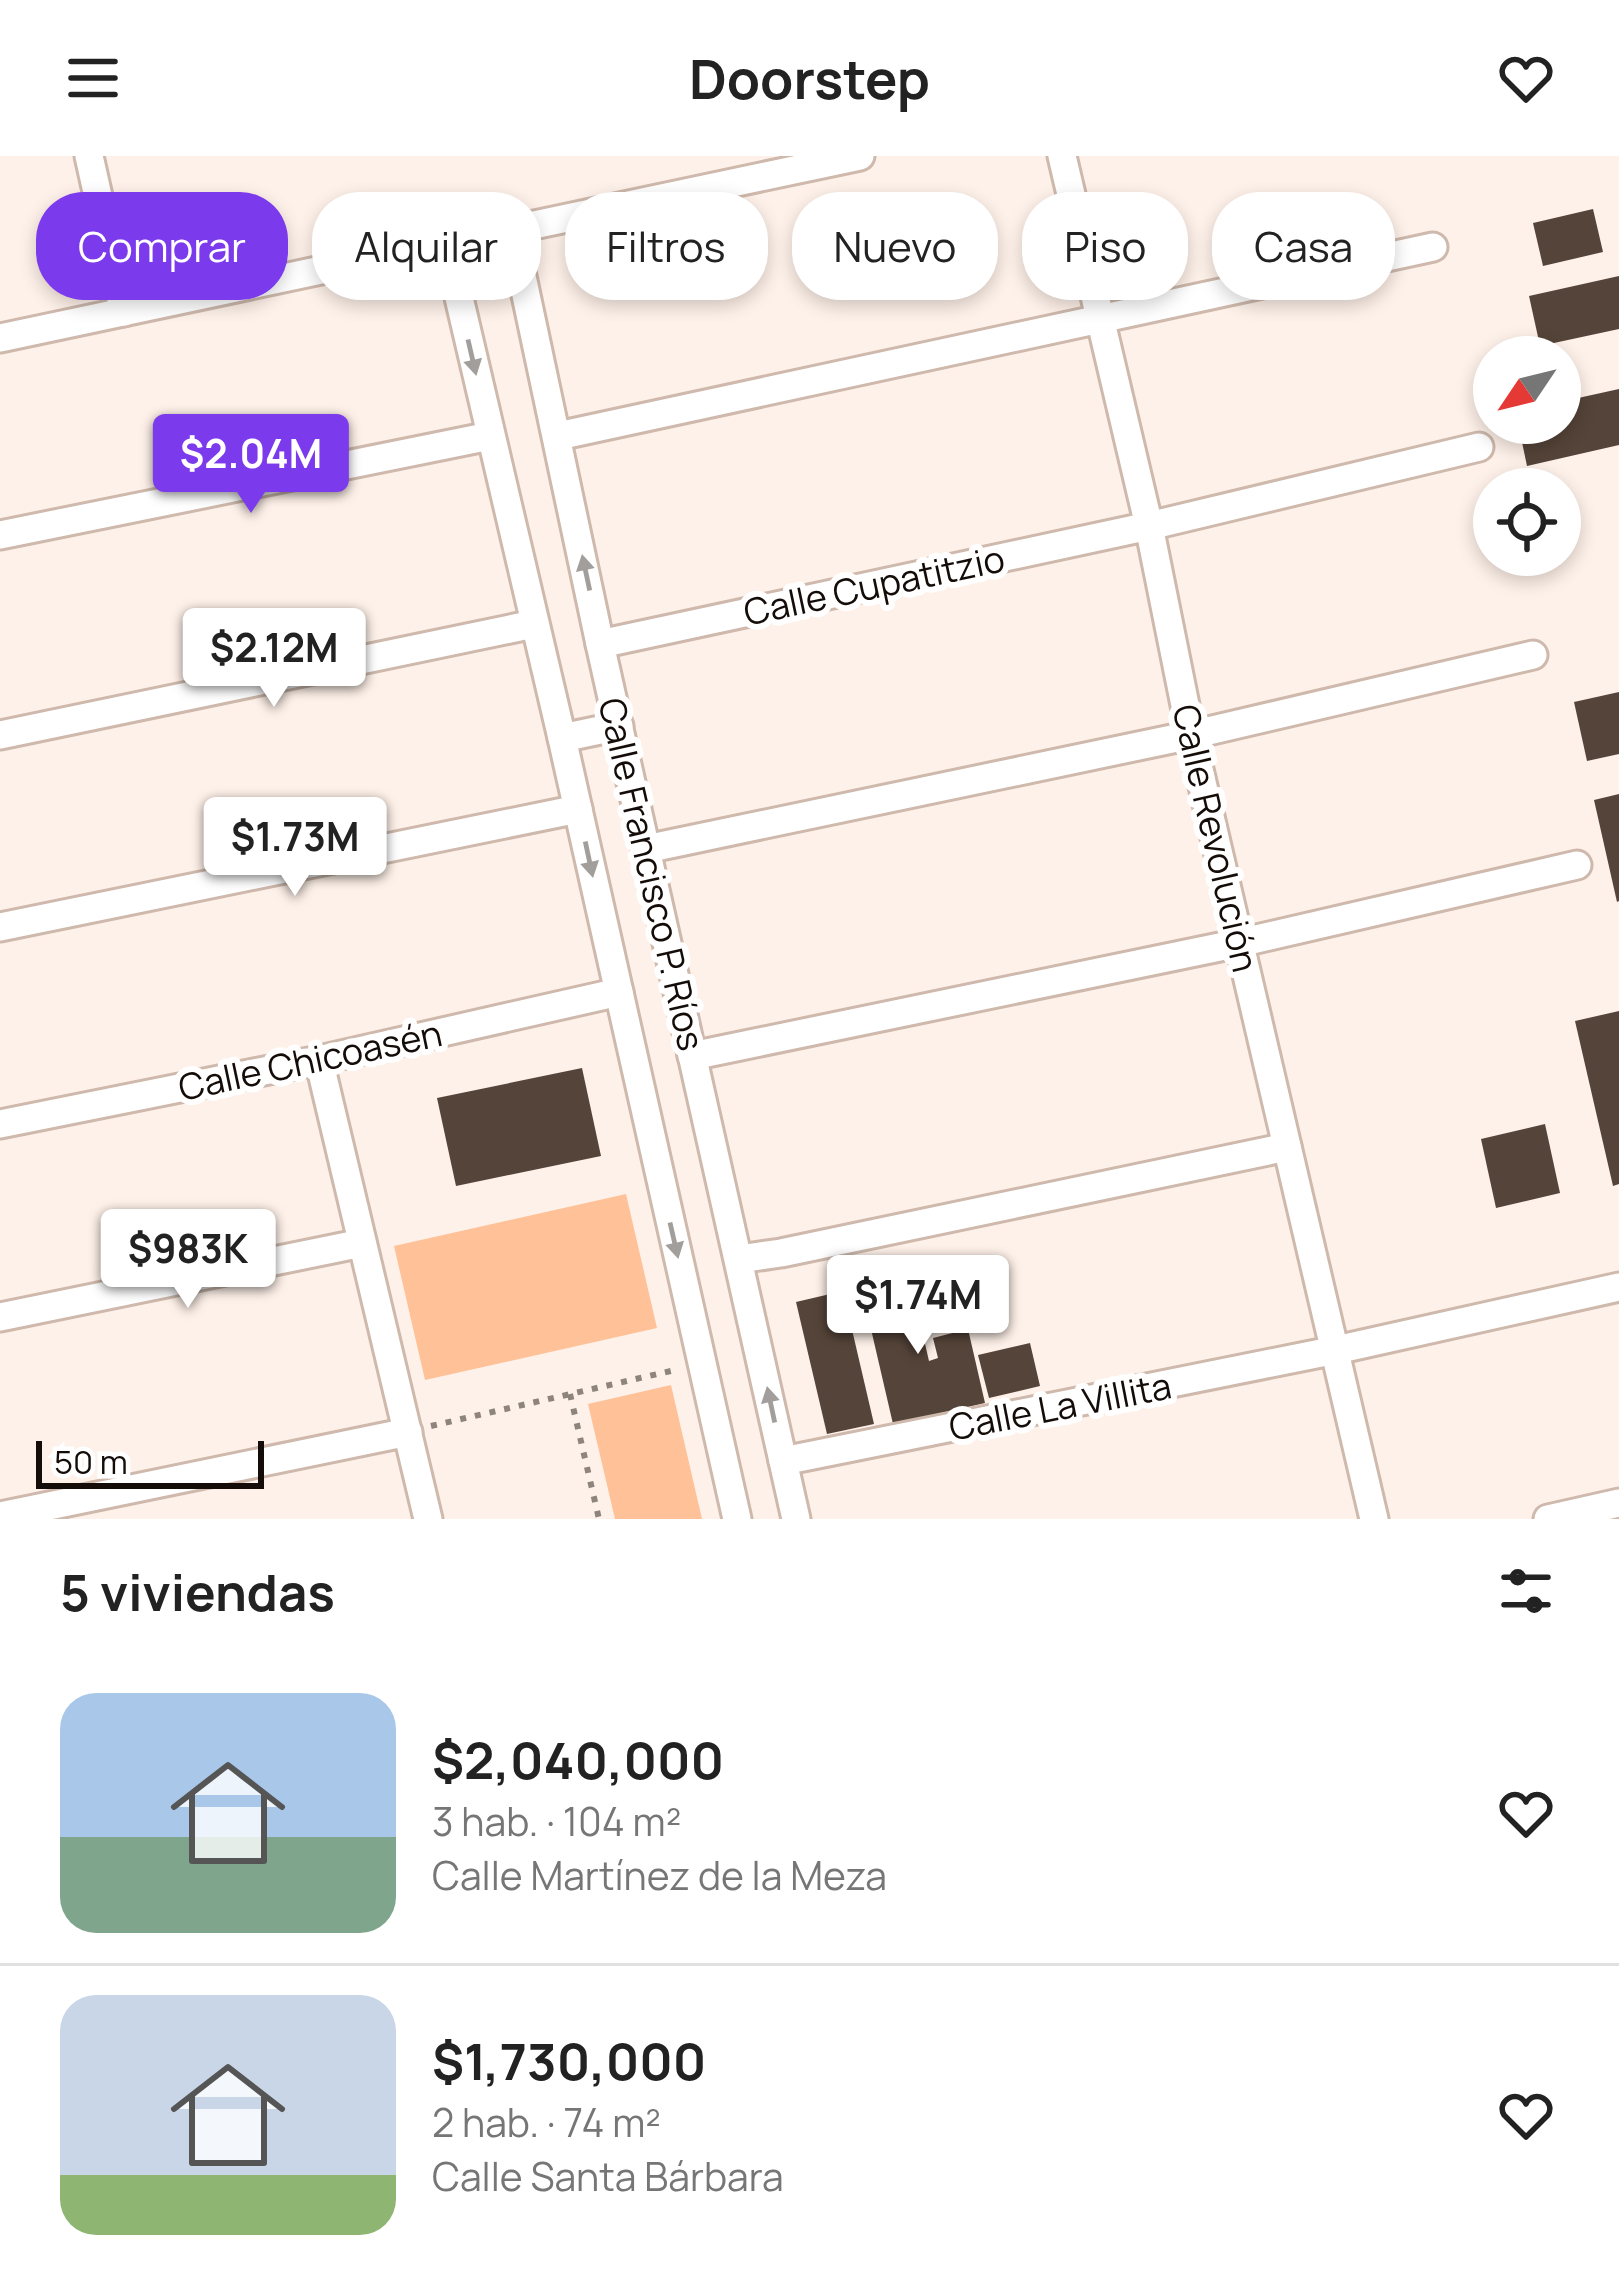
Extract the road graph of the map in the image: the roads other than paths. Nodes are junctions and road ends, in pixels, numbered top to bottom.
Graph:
1 (89, 156) edge
2 (858, 156) edge
3 (1062, 156) edge
4 (541, 223) edge
5 (1433, 247) dead end
6 (312, 271) edge
7 (459, 300) edge
8 (528, 300) edge
9 (124, 312) junction
10 (1100, 317) junction
11 (0, 338) edge
12 (490, 436) junction
13 (558, 436) junction
14 (1480, 447) dead end
15 (1149, 526) junction
16 (0, 535) edge
17 (534, 624) junction
18 (600, 644) junction
19 (1533, 655) dead end
20 (619, 725) junction
21 (0, 735) edge
22 (1191, 735) junction
23 (562, 738) junction
24 (578, 809) junction
25 (646, 849) junction
26 (1577, 865) dead end
27 (0, 927) edge
28 (1239, 943) junction
29 (619, 992) junction
30 (692, 1056) junction
31 (319, 1060) junction
32 (0, 1124) edge
33 (1288, 1148) junction
34 (362, 1243) junction
35 (739, 1259) junction
36 (1619, 1287) edge
37 (0, 1317) edge
38 (1336, 1350) junction
39 (407, 1432) junction
40 (783, 1461) junction
41 (1619, 1503) edge
42 (0, 1516) edge
43 (428, 1519) edge
44 (737, 1519) edge
45 (796, 1519) edge
46 (1374, 1519) edge
47 (1548, 1519) edge

1 - 9 street
2 - 4 street
3 - 10 street, Calle Revolución
5 - 10 street
6 - 9 street
7 -> 12 street, Calle Francisco P. Ríos
8 - 13 street, Calle Francisco P. Ríos
9 - 11 street
10 - 13 street
10 - 15 street, Calle Revolución
12 - 16 street
12 - 17 street, Calle Francisco P. Ríos
18 -> 13 street, Calle Francisco P. Ríos
14 - 15 street, Calle Cupatitzio
15 - 18 street, Calle Cupatitzio
15 - 22 street, Calle Revolución
17 - 21 street
17 - 23 street, Calle Francisco P. Ríos
18 - 20 street, Calle Francisco P. Ríos
19 - 22 street
20 - 23 street
20 - 25 street, Calle Francisco P. Ríos
22 - 25 street
22 - 28 street, Calle Revolución
23 - 24 street, Calle Francisco P. Ríos
24 - 27 street
24 -> 29 street, Calle Francisco P. Ríos
25 - 30 street, Calle Francisco P. Ríos
26 - 28 street
28 - 30 street
28 - 33 street, Calle Revolución
29 - 31 street, Calle Chicoasén
29 -> 44 street, Calle Francisco P. Ríos
30 - 35 street, Calle Francisco P. Ríos
31 - 32 street, Calle Chicoasén
31 - 34 street
33 - 35 street
33 - 38 street, Calle Revolución
34 - 37 street
34 - 39 street
40 -> 35 street, Calle Francisco P. Ríos
36 - 38 street, Calle La Villita
38 - 40 street, Calle La Villita
38 - 46 street, Calle Revolución
39 - 42 street
39 - 43 street
40 - 45 street, Calle Francisco P. Ríos
41 - 47 street

